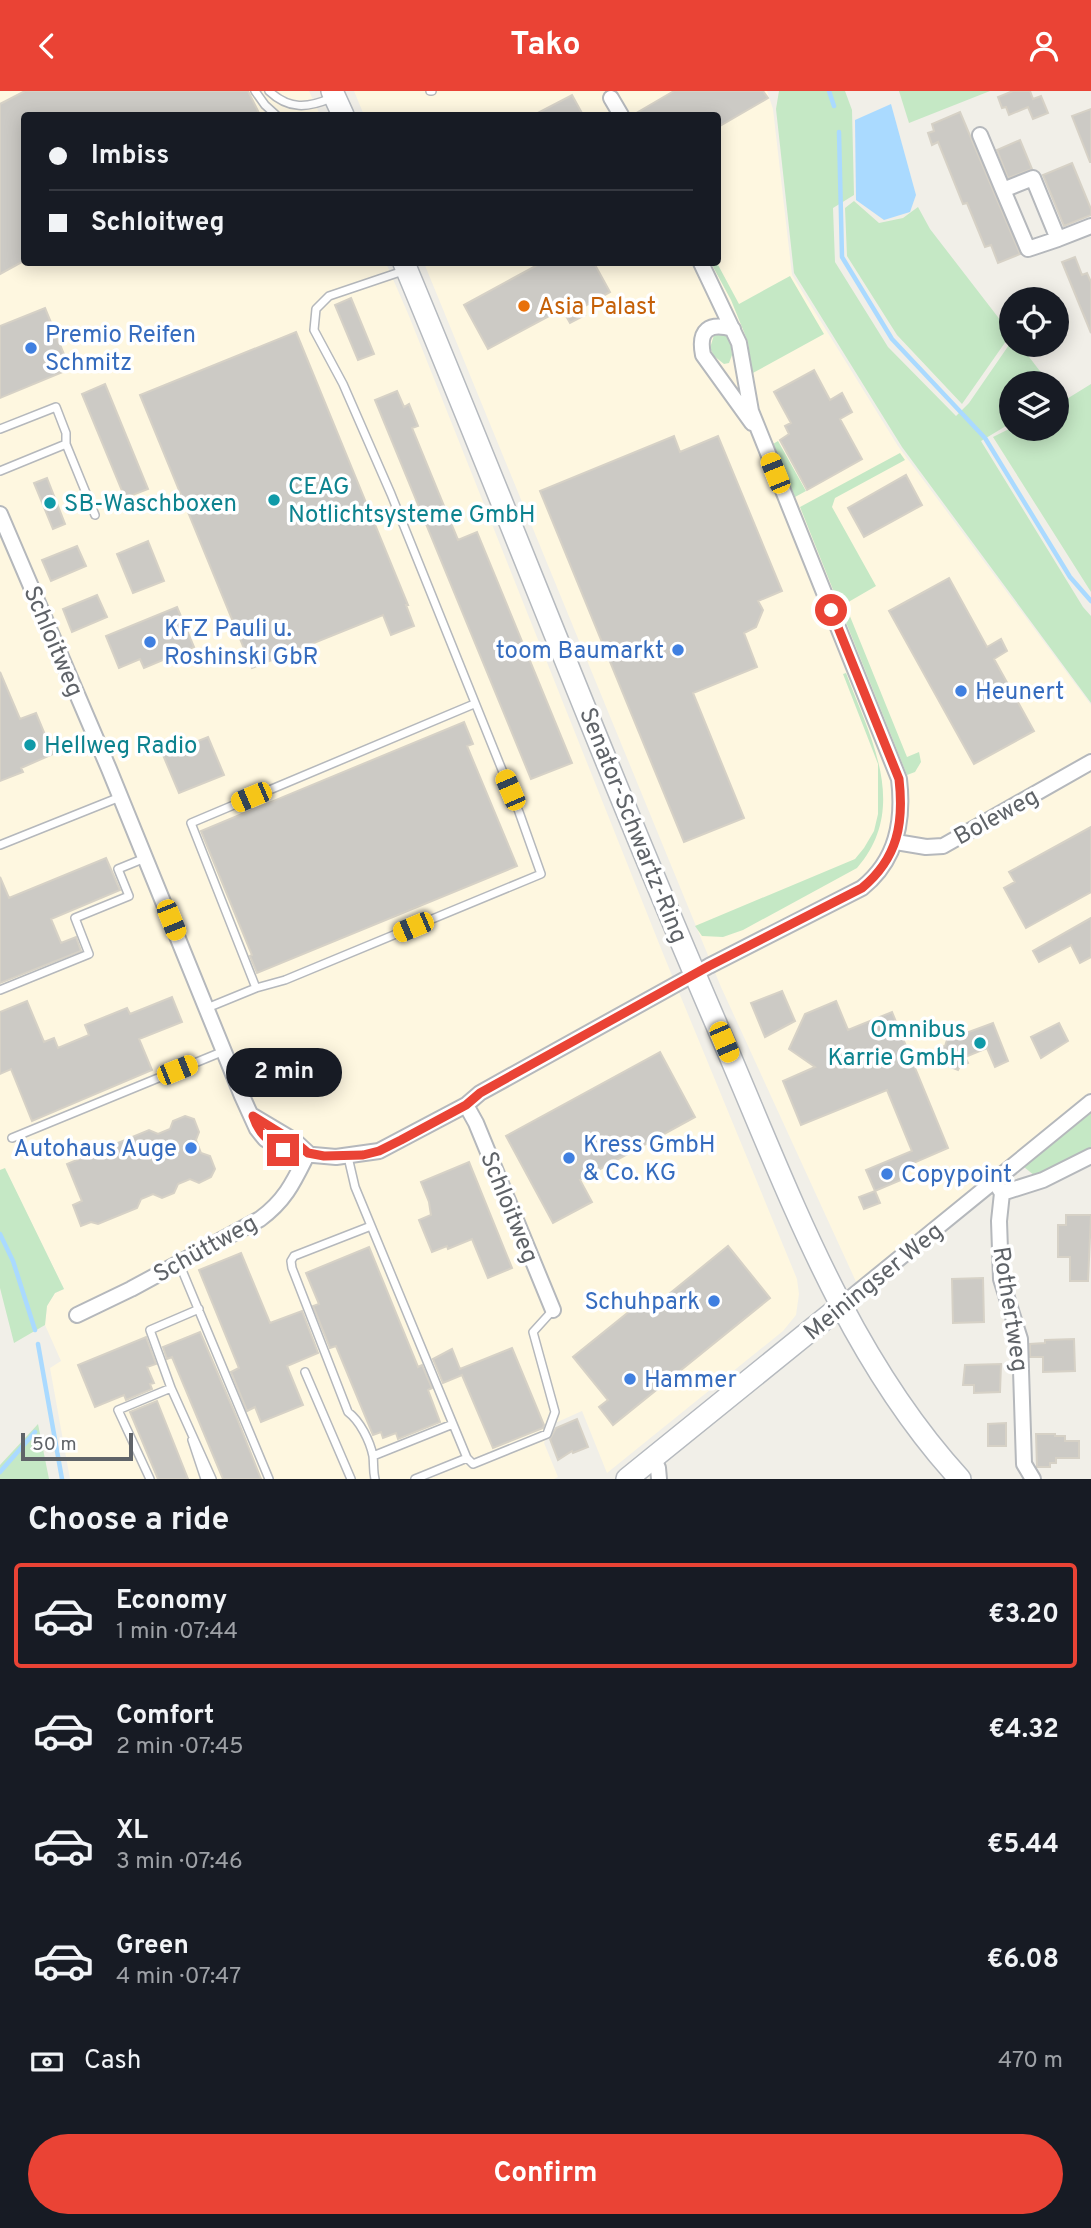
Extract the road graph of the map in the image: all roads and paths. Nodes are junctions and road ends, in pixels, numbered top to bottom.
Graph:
1 (256, 91) edge
2 (269, 91) edge
3 (609, 95) edge
4 (337, 101) edge
5 (273, 112) edge
6 (619, 112) edge
7 (980, 135) dead end
8 (1003, 190) junction
9 (1091, 226) edge
10 (1058, 239) junction
11 (405, 266) edge
12 (702, 266) edge
13 (733, 329) junction
14 (0, 429) edge
15 (761, 436) junction
16 (66, 445) junction
17 (0, 471) edge
18 (0, 514) edge
19 (95, 515) dead end
20 (4, 537) edge
21 (474, 704) junction
22 (1091, 762) edge
23 (120, 797) junction
24 (896, 842) junction
25 (0, 845) edge
26 (145, 858) junction
27 (695, 975) junction
28 (256, 988) junction
29 (0, 991) edge
30 (207, 1008) junction
31 (225, 1050) junction
32 (1091, 1102) edge
33 (466, 1105) junction
34 (12, 1138) dead end
35 (308, 1153) junction
36 (1091, 1156) edge
37 (348, 1157) junction
38 (999, 1187) junction
39 (371, 1226) junction
40 (179, 1263) junction
41 (842, 1305) junction
42 (199, 1309) junction
43 (553, 1310) joint
44 (77, 1315) dead end
45 (305, 1372) dead end
46 (171, 1388) junction
47 (453, 1424) junction
48 (191, 1436) junction
49 (373, 1456) junction
50 (467, 1458) junction
51 (657, 1469) edge
52 (150, 1479) edge
53 (205, 1479) edge
54 (212, 1479) edge
55 (269, 1479) edge
56 (351, 1479) edge
57 (375, 1479) edge
58 (415, 1479) edge
59 (627, 1479) edge
60 (960, 1479) edge
61 (1033, 1479) edge

1 - 5 lane
2 - 4 lane
3 - 6 street
7 - 8 street
8 - 10 street
8 - 10 street
9 - 10 street
11 - 21 lane
11 - 27 main road, Senator-Schwartz-Ring
12 - 13 street
13 - 15 street
13 - 15 street
14 - 16 lane
15 - 24 street
16 - 17 lane
16 - 19 lane
18 - 20 street, Schloitweg
20 - 23 street, Schloitweg
21 - 28 lane
21 - 28 lane
22 - 24 street, Boleweg
23 - 25 lane
23 - 26 street, Schloitweg
24 - 27 street
26 - 29 lane
26 - 30 street, Schloitweg
27 - 33 street, Schloitweg
27 - 41 main road, Senator-Schwartz-Ring
28 - 30 lane
30 - 31 street, Schloitweg
31 - 34 lane
31 - 35 street, Schloitweg
32 - 38 street, Meiningser Weg
33 - 37 street, Schloitweg
33 - 43 street, Schloitweg
35 - 37 street, Schloitweg
35 - 40 street, Schüttweg
36 - 38 street, Meiningser Weg
37 - 39 lane
38 - 41 street, Meiningser Weg
38 - 61 street, Rothertweg
39 - 47 lane
39 - 49 lane
40 - 42 lane
40 - 44 street, Schüttweg
41 - 51 main road, Meiningser Weg
41 - 60 main road, Senator-Schwartz-Ring
42 - 46 lane
42 - 55 lane
43 - 50 lane
45 - 56 lane
46 - 48 lane
46 - 52 lane
47 - 49 lane
47 - 50 lane
48 - 53 lane
48 - 54 lane
49 - 57 lane
50 - 58 lane
51 - 59 main road, Meiningser Weg

